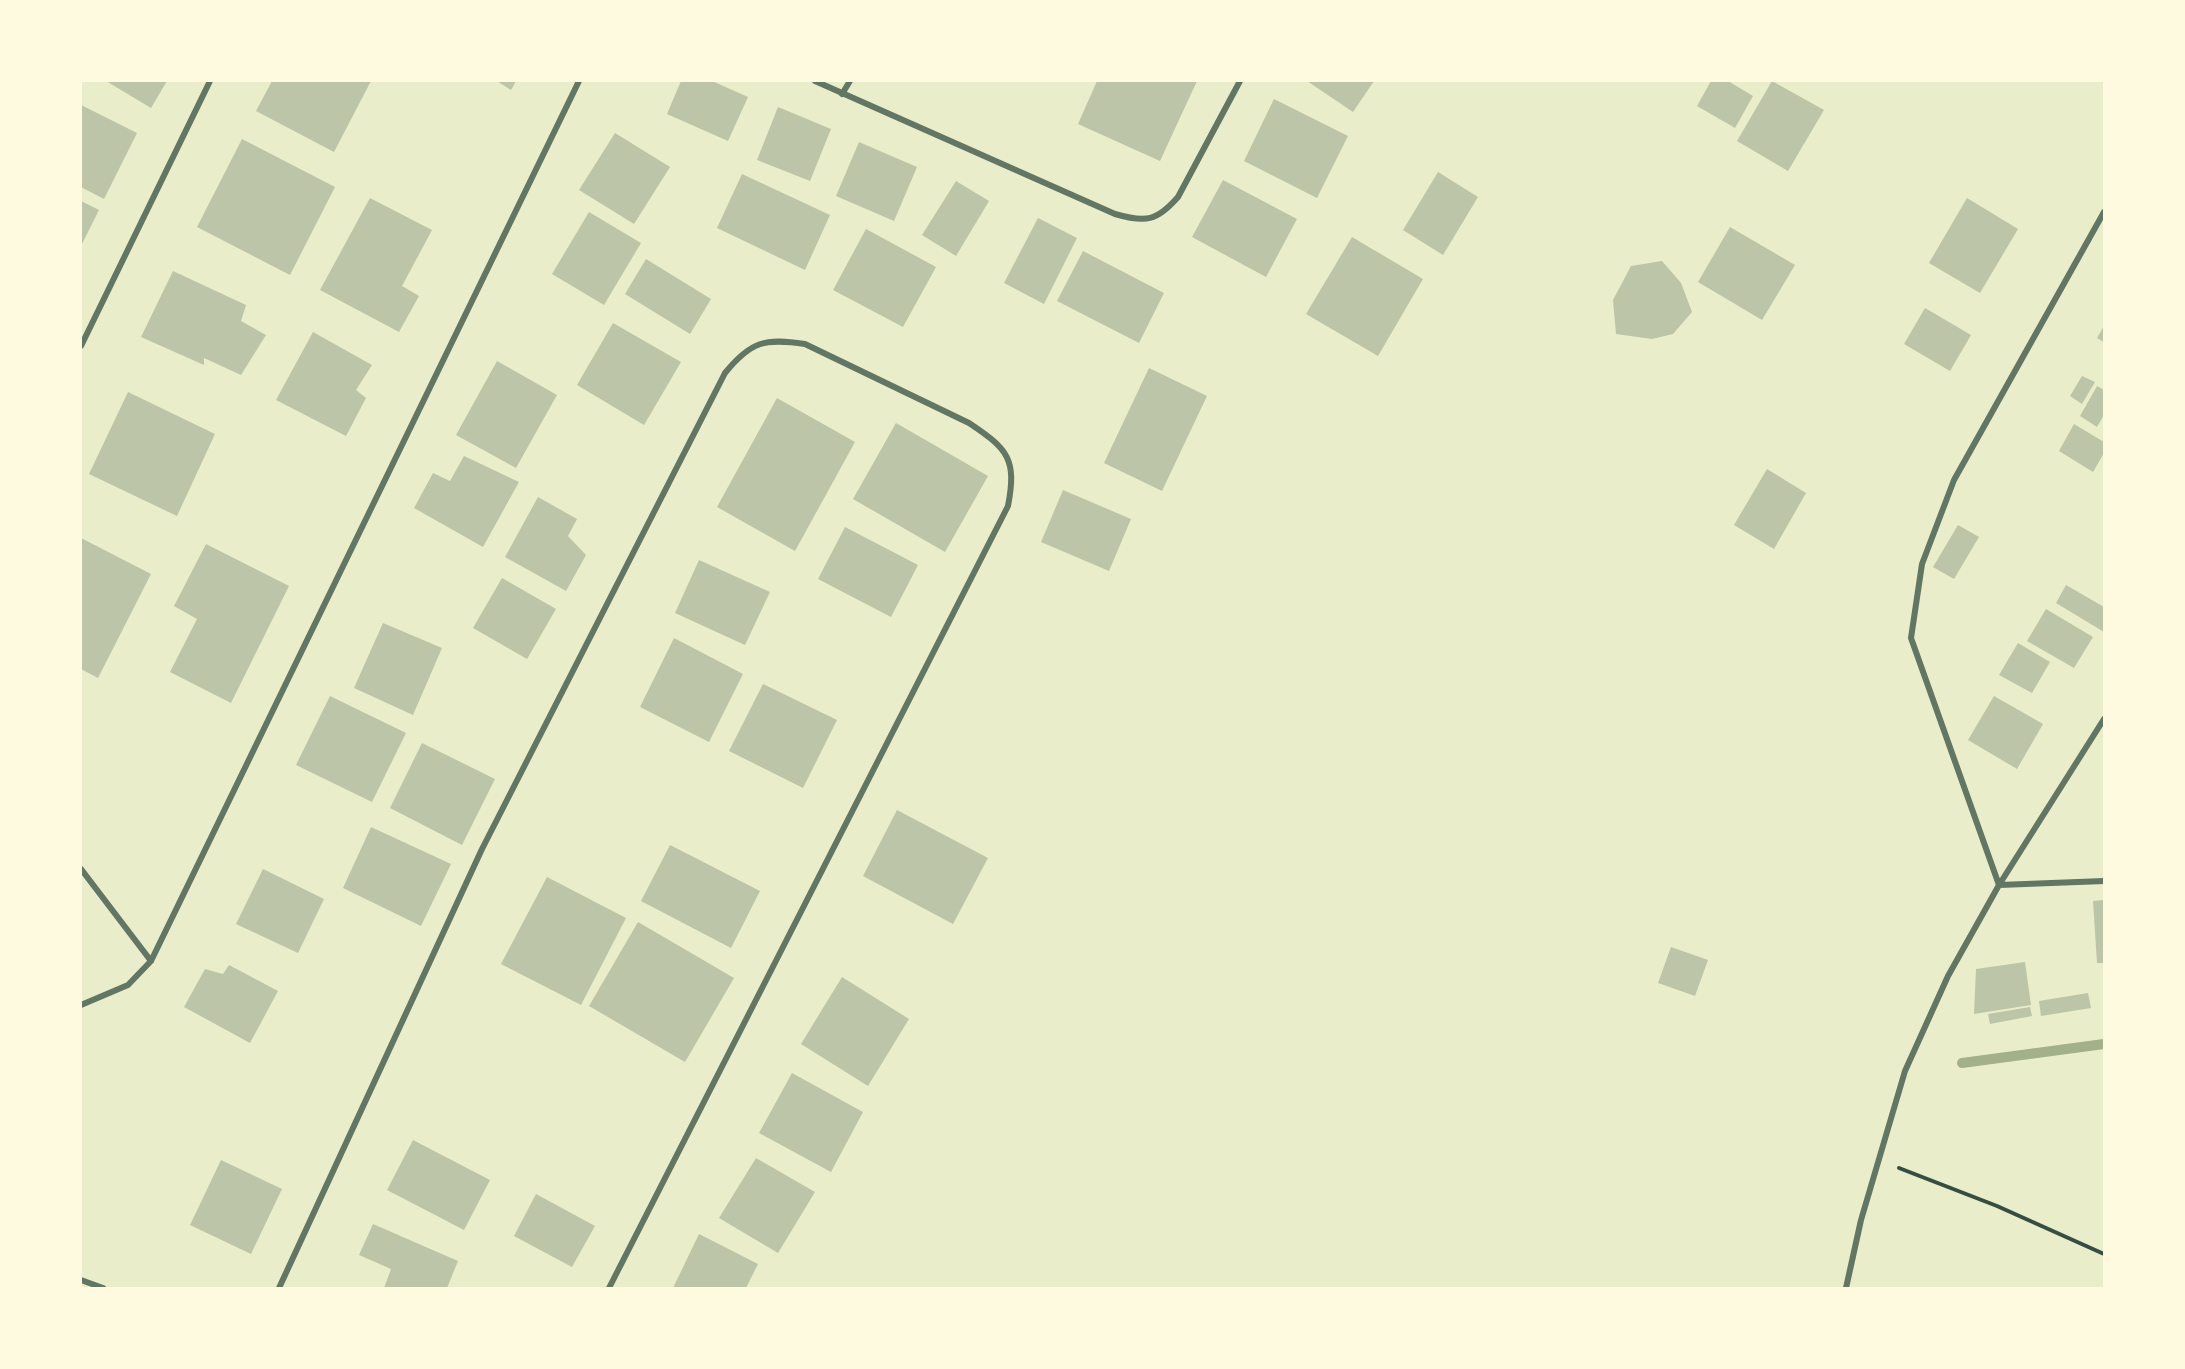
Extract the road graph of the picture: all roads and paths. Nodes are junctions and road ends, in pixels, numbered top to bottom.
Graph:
1 (210, 81) edge
2 (579, 81) edge
3 (815, 81) edge
4 (850, 81) edge
5 (1240, 81) edge
6 (843, 94) junction
7 (2104, 212) edge
8 (81, 346) edge
9 (2104, 719) edge
10 (81, 869) edge
11 (2104, 881) edge
12 (1999, 885) junction
13 (151, 961) junction
14 (81, 1005) edge
15 (1879, 1160) junction
16 (2104, 1254) edge
17 (81, 1280) edge
18 (103, 1288) edge
19 (279, 1288) edge
20 (609, 1288) edge
21 (1846, 1288) edge

1 - 8 street
2 - 13 street
3 - 6 street
4 - 6 street
5 - 6 street
7 - 12 street
9 - 12 street
10 - 13 street
11 - 12 street
12 - 15 street
13 - 14 street
15 - 16 path
15 - 21 street
17 - 18 street
19 - 20 street

